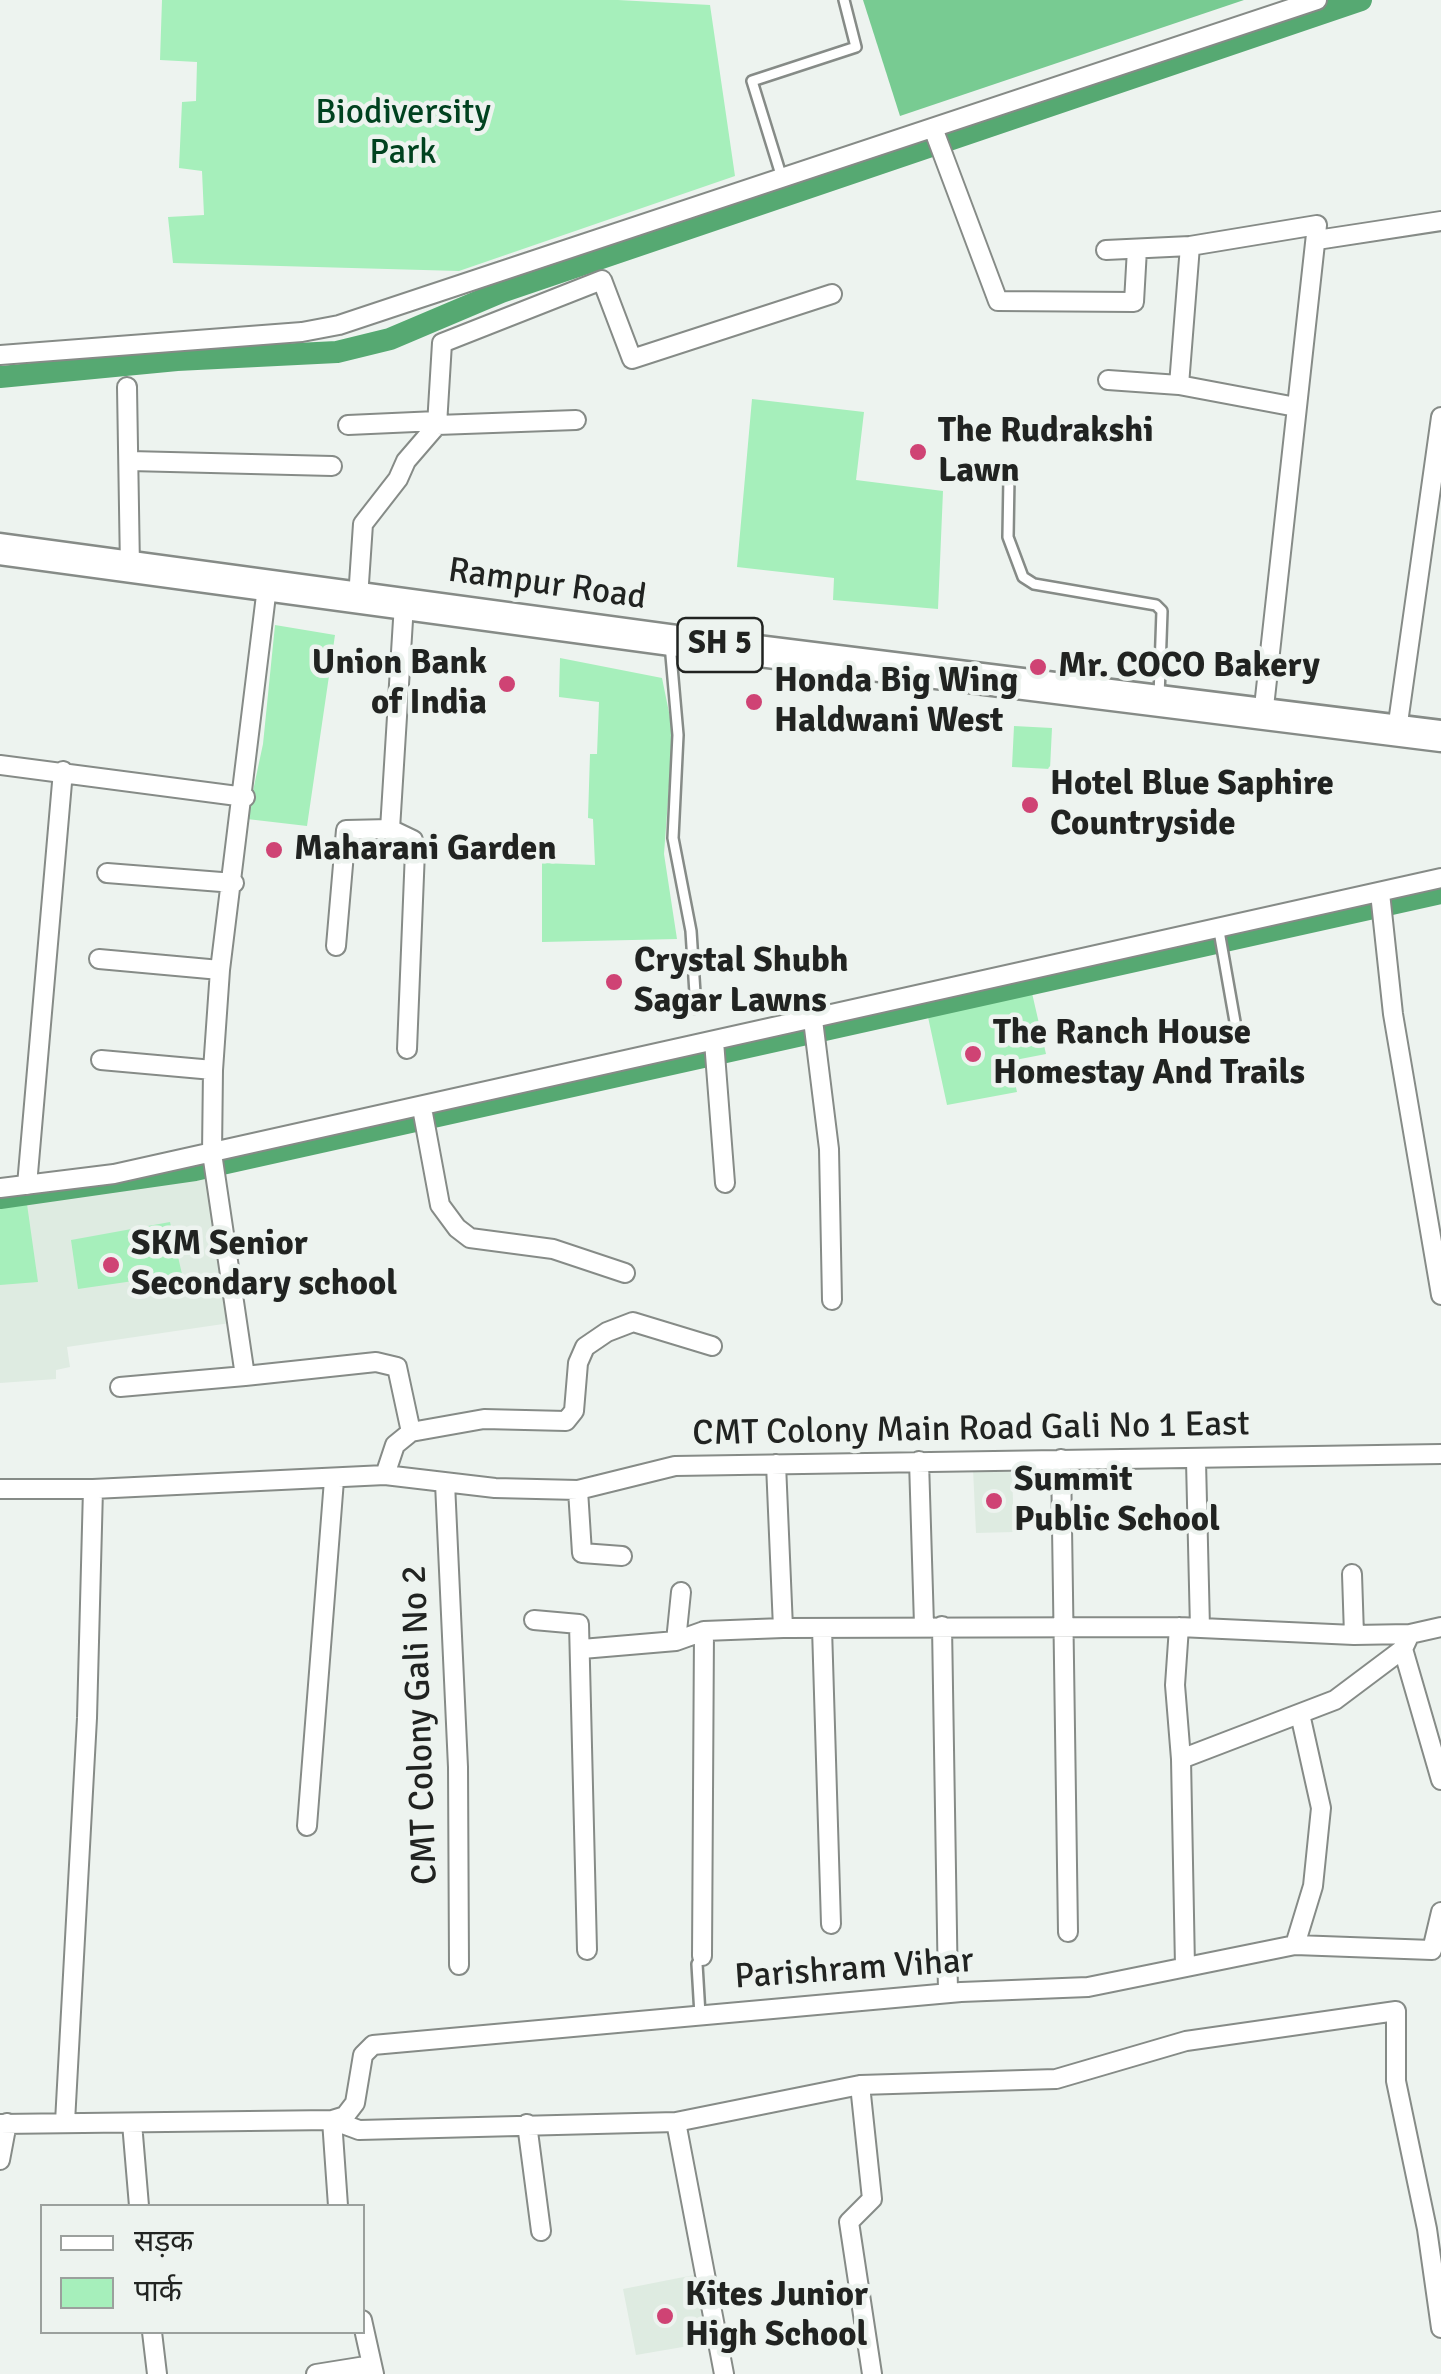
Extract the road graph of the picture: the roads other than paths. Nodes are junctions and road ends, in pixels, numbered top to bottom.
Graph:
1 (844, 0) edge
2 (1316, 0) edge
3 (937, 138) junction
4 (782, 178) junction
5 (1441, 221) edge
6 (1317, 240) junction
7 (1190, 246) junction
8 (1138, 249) junction
9 (1106, 250) dead end
10 (832, 294) dead end
11 (0, 355) edge
12 (1108, 380) dead end
13 (1179, 385) junction
14 (127, 387) dead end
15 (1296, 407) junction
16 (1441, 417) edge
17 (576, 420) dead end
18 (437, 423) junction
19 (348, 425) dead end
20 (130, 461) junction
21 (332, 466) dead end
22 (1009, 476) dead end
23 (0, 549) edge
24 (130, 568) junction
25 (266, 587) junction
26 (358, 598) junction
27 (404, 604) junction
28 (670, 640) junction
29 (1158, 700) junction
30 (1262, 716) junction
31 (1397, 730) junction
32 (1441, 736) edge
33 (0, 765) edge
34 (63, 771) junction
35 (245, 797) junction
36 (390, 829) junction
37 (107, 873) dead end
38 (1441, 878) edge
39 (234, 883) junction
40 (1382, 903) junction
41 (1221, 937) junction
42 (336, 946) dead end
43 (99, 959) dead end
44 (220, 970) junction
45 (696, 1008) dead end
46 (814, 1028) junction
47 (1237, 1033) dead end
48 (715, 1049) junction
49 (407, 1050) dead end
50 (101, 1060) dead end
51 (213, 1070) junction
52 (423, 1114) junction
53 (213, 1162) junction
54 (726, 1183) dead end
55 (27, 1186) junction
56 (0, 1188) edge
57 (625, 1274) dead end
58 (1441, 1295) edge
59 (832, 1300) dead end
60 (712, 1346) dead end
61 (246, 1376) junction
62 (120, 1387) dead end
63 (412, 1432) junction
64 (1441, 1454) edge
65 (1061, 1460) junction
66 (1196, 1460) junction
67 (918, 1461) junction
68 (776, 1464) junction
69 (385, 1476) junction
70 (334, 1480) junction
71 (445, 1483) junction
72 (0, 1488) edge
73 (94, 1489) junction
74 (578, 1490) junction
75 (622, 1556) dead end
76 (1352, 1574) dead end
77 (681, 1592) dead end
78 (534, 1620) dead end
79 (933, 1625) junction
80 (1063, 1627) junction
81 (1179, 1627) junction
82 (1441, 1627) edge
83 (784, 1628) junction
84 (822, 1628) junction
85 (1200, 1628) junction
86 (704, 1631) junction
87 (1354, 1635) junction
88 (676, 1641) junction
89 (1406, 1642) junction
90 (582, 1649) junction
91 (1300, 1714) junction
92 (1181, 1760) junction
93 (1441, 1780) edge
94 (308, 1826) dead end
95 (1441, 1912) edge
96 (831, 1924) dead end
97 (1068, 1932) dead end
98 (1295, 1945) junction
99 (587, 1950) dead end
100 (702, 1956) joint
101 (460, 1965) dead end
102 (1185, 1967) junction
103 (948, 1993) junction
104 (700, 2014) junction
105 (860, 2085) junction
106 (332, 2120) junction
107 (65, 2122) junction
108 (676, 2122) junction
109 (132, 2123) junction
110 (4, 2124) edge
111 (527, 2124) junction
112 (0, 2160) edge
113 (138, 2204) edge
114 (338, 2204) edge
115 (540, 2232) dead end
116 (1441, 2328) edge
117 (152, 2334) edge
118 (365, 2334) edge
119 (373, 2370) edge
120 (157, 2374) edge
121 (316, 2374) edge
122 (724, 2374) edge
123 (872, 2374) edge

1 - 4 lane
2 - 3 street
3 - 4 street
3 - 8 street
4 - 11 street
5 - 6 street
6 - 7 street
6 - 15 street
7 - 8 street
7 - 13 street
8 - 9 street
10 - 18 street
12 - 13 street
13 - 15 street
14 - 20 street
15 - 30 street
16 - 31 street
17 - 18 street
18 - 19 street
18 - 26 street
20 - 21 street
20 - 24 street
22 - 29 lane
23 - 24 main road, Rampur Road / SH 5
24 - 25 main road, Rampur Road / SH 5
25 - 26 main road, Rampur Road / SH 5
25 - 35 street
26 - 27 main road, Rampur Road / SH 5
27 - 28 main road, Rampur Road / SH 5
27 - 36 street
28 - 29 main road, Rampur Road / SH 5
28 - 45 lane
29 - 30 main road, Rampur Road / SH 5
30 - 31 main road, Rampur Road / SH 5
31 - 32 main road, Rampur Road / SH 5
33 - 34 street
34 - 35 street
34 - 55 street
35 - 39 street
36 - 42 street
36 - 49 street
37 - 39 street
38 - 40 street
39 - 44 street
40 - 41 street
40 - 58 street
41 - 46 street
41 - 47 lane
43 - 44 street
44 - 51 street
46 - 48 street
46 - 59 street
48 - 52 street
48 - 54 street
50 - 51 street
51 - 53 street
52 - 53 street
52 - 57 street
53 - 55 street
53 - 61 street
55 - 56 street
60 - 63 street
61 - 62 street
61 - 63 street
63 - 69 street
64 - 66 street, CMT Colony Main Road Gali No 1 East
65 - 66 street, CMT Colony Main Road Gali No 1 East
65 - 67 street, CMT Colony Main Road Gali No 1 East
65 - 80 street
66 - 85 street
67 - 68 street, CMT Colony Main Road Gali No 1 East
67 - 79 street
68 - 74 street, CMT Colony Main Road Gali No 1 East
68 - 83 street
69 - 70 street, CMT Colony Main Road Gali No 1 East
69 - 71 street, CMT Colony Main Road Gali No 1 East
70 - 73 street, CMT Colony Main Road Gali No 1 East
70 - 94 street
71 - 74 street, CMT Colony Main Road Gali No 1 East
71 - 101 street, CMT Colony Gali No 2
72 - 73 street, CMT Colony Main Road Gali No 1 East
73 - 107 street
74 - 75 street
76 - 87 street
77 - 88 street
78 - 90 street
79 - 80 street
79 - 84 street
79 - 103 street
80 - 81 street
80 - 97 street
81 - 85 street
81 - 92 street
82 - 89 street
83 - 84 street
83 - 86 street
84 - 96 street
85 - 87 street
86 - 88 street
86 - 100 street
87 - 89 street
88 - 90 street
89 - 91 street
89 - 93 street
90 - 99 street
91 - 92 street
91 - 98 street
92 - 102 street
95 - 98 street, Parishram Vihar
98 - 102 street, Parishram Vihar
100 - 104 lane
102 - 103 street, Parishram Vihar
103 - 104 street, Parishram Vihar
104 - 106 street, Parishram Vihar
105 - 108 street
105 - 116 street
105 - 123 street
106 - 109 street
106 - 111 street
106 - 114 street
107 - 109 street
107 - 110 street
108 - 111 street
108 - 122 street
109 - 113 street
110 - 112 street
111 - 115 street
117 - 120 street
118 - 119 street
119 - 121 street

